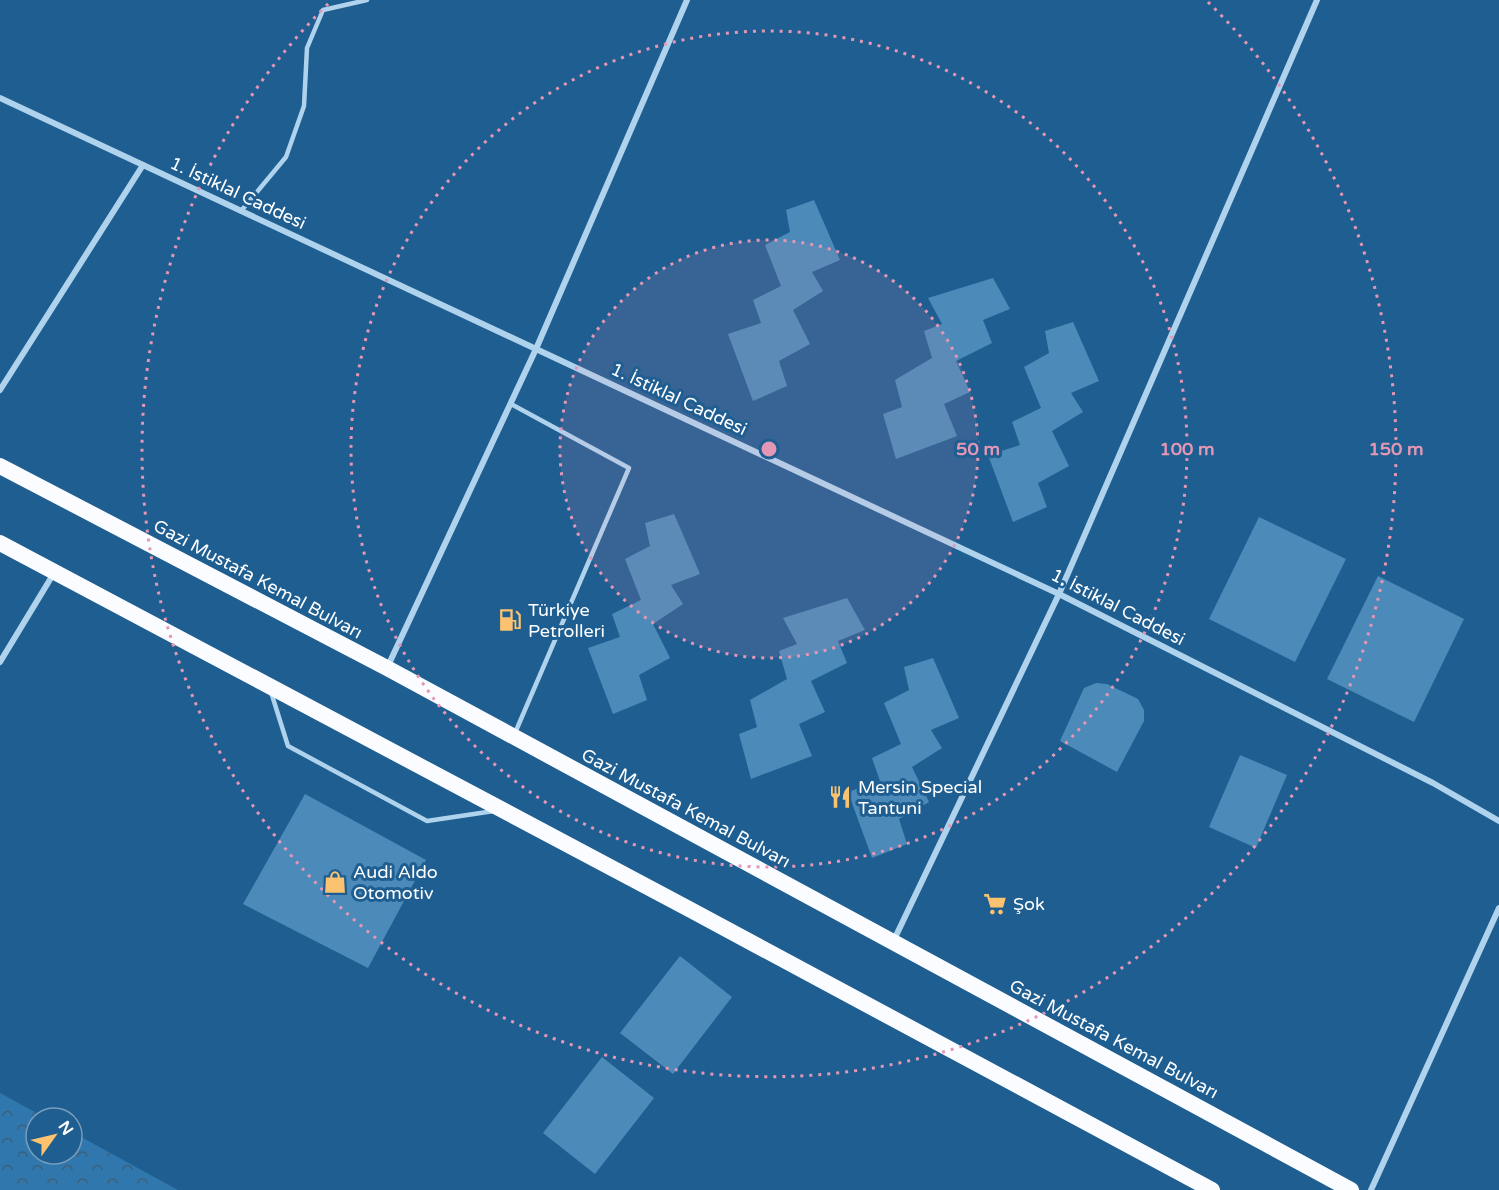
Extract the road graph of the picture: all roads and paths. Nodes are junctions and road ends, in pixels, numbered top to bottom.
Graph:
1 (367, 0) edge
2 (687, 0) edge
3 (1317, 0) edge
4 (0, 98) edge
5 (143, 165) junction
6 (241, 211) junction
7 (536, 350) junction
8 (0, 390) edge
9 (510, 404) junction
10 (0, 466) edge
11 (0, 543) edge
12 (54, 572) junction
13 (1059, 594) junction
14 (0, 662) edge
15 (387, 669) junction
16 (269, 686) junction
17 (513, 737) junction
18 (503, 810) junction
19 (1499, 821) edge
20 (1499, 908) edge
21 (893, 942) junction
22 (1212, 1190) edge
23 (1351, 1190) edge
24 (1371, 1190) edge

1 - 6 lane
2 - 7 street
3 - 13 street
4 - 5 street, 1. İstiklal Caddesi
5 - 6 street, 1. İstiklal Caddesi
5 - 8 street
6 - 7 street, 1. İstiklal Caddesi
7 - 9 street
7 - 13 street, 1. İstiklal Caddesi
9 - 15 street
9 - 17 lane
10 - 15 highway, Gazi Mustafa Kemal Bulvarı
11 - 12 highway
12 - 14 street
12 - 16 highway
13 - 19 street, 1. İstiklal Caddesi
13 - 21 street
15 - 17 highway, Gazi Mustafa Kemal Bulvarı
16 - 18 highway
16 - 18 lane
17 - 21 highway, Gazi Mustafa Kemal Bulvarı
18 - 22 highway
20 - 24 street
21 - 23 highway, Gazi Mustafa Kemal Bulvarı

